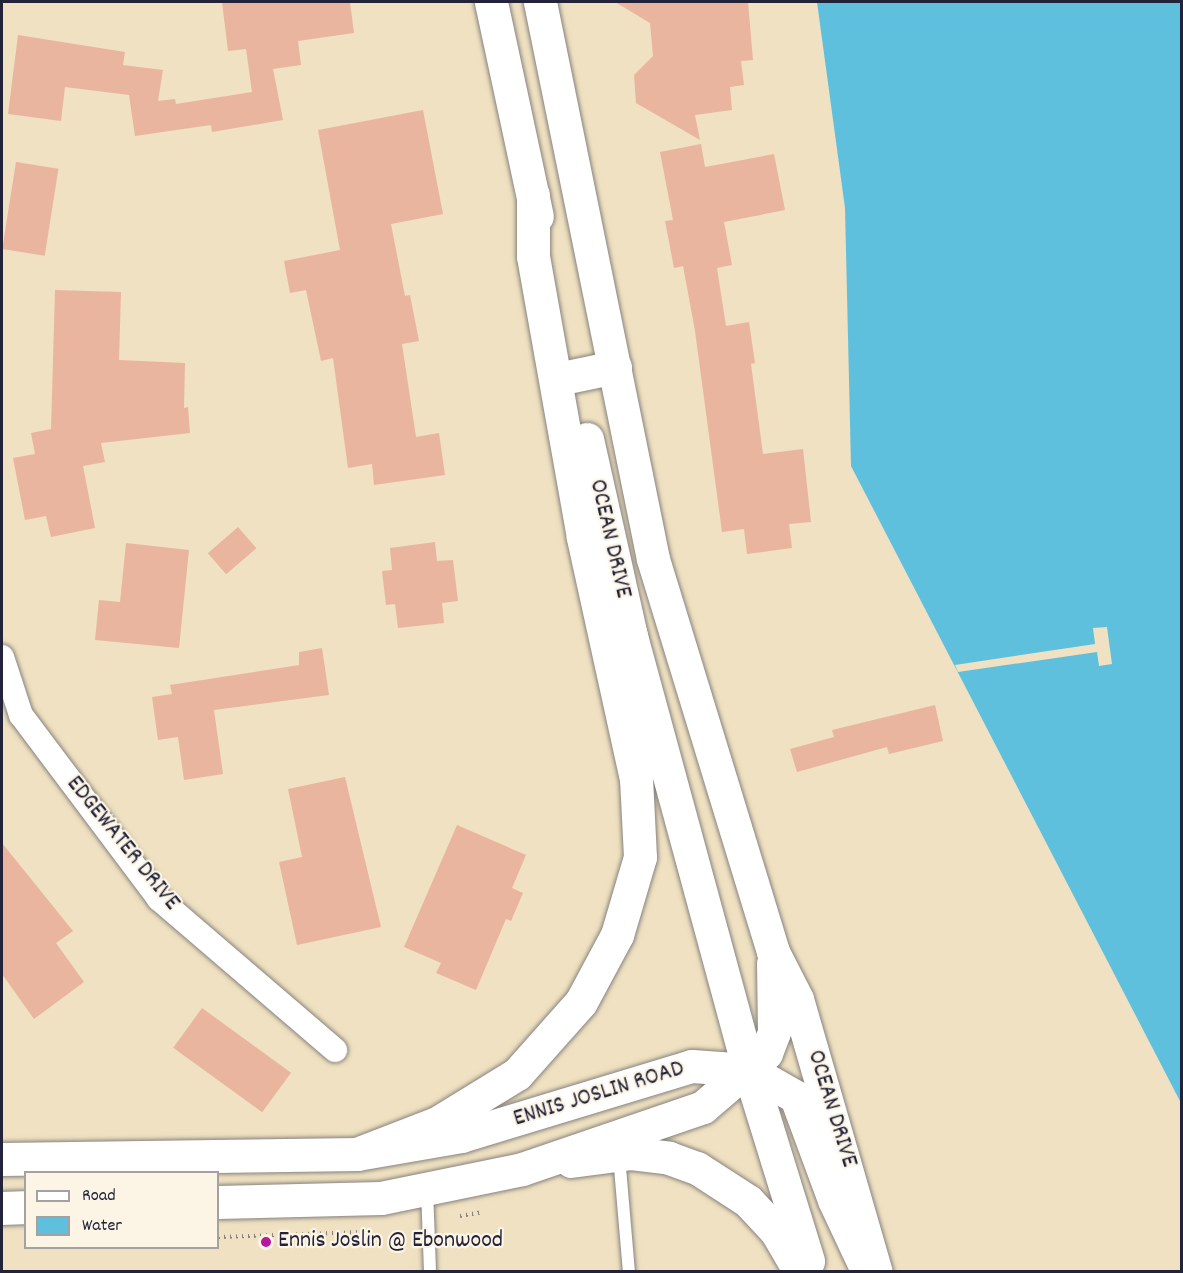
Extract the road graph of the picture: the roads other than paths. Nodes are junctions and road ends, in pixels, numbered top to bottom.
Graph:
1 (491, 2) edge
2 (540, 2) edge
3 (555, 87) junction
4 (511, 96) junction
5 (533, 195) junction
6 (615, 367) junction
7 (572, 376) junction
8 (2, 657) edge
9 (773, 952) junction
10 (335, 1050) dead end
11 (749, 1070) junction
12 (357, 1154) junction
13 (619, 1154) junction
14 (2, 1160) edge
15 (522, 1168) junction
16 (427, 1188) junction
17 (219, 1202) edge
18 (2, 1208) edge
19 (24, 1208) edge
20 (430, 1272) edge
21 (629, 1272) edge
22 (800, 1272) edge
23 (811, 1272) edge
24 (868, 1272) edge
25 (876, 1272) edge

1 - 4 main road, OCEAN DRIVE
2 - 3 main road, OCEAN DRIVE
3 - 4 main road
3 - 6 main road, OCEAN DRIVE
4 - 5 main road, OCEAN DRIVE
5 - 7 main road, OCEAN DRIVE
5 - 12 main road
6 - 7 main road
6 - 9 main road, OCEAN DRIVE
7 - 11 main road, OCEAN DRIVE
8 - 10 street, EDGEWATER DRIVE
9 - 11 main road, OCEAN DRIVE
9 - 25 main road, OCEAN DRIVE
11 - 12 main road, ENNIS JOSLIN ROAD
11 - 15 main road, ENNIS JOSLIN ROAD
11 - 23 main road, OCEAN DRIVE
11 - 24 main road, OCEAN DRIVE
12 - 14 main road, ENNIS JOSLIN ROAD
13 - 15 main road
13 - 21 lane
13 - 22 main road
15 - 16 main road, ENNIS JOSLIN ROAD
16 - 17 main road, ENNIS JOSLIN ROAD
16 - 20 lane
18 - 19 main road

